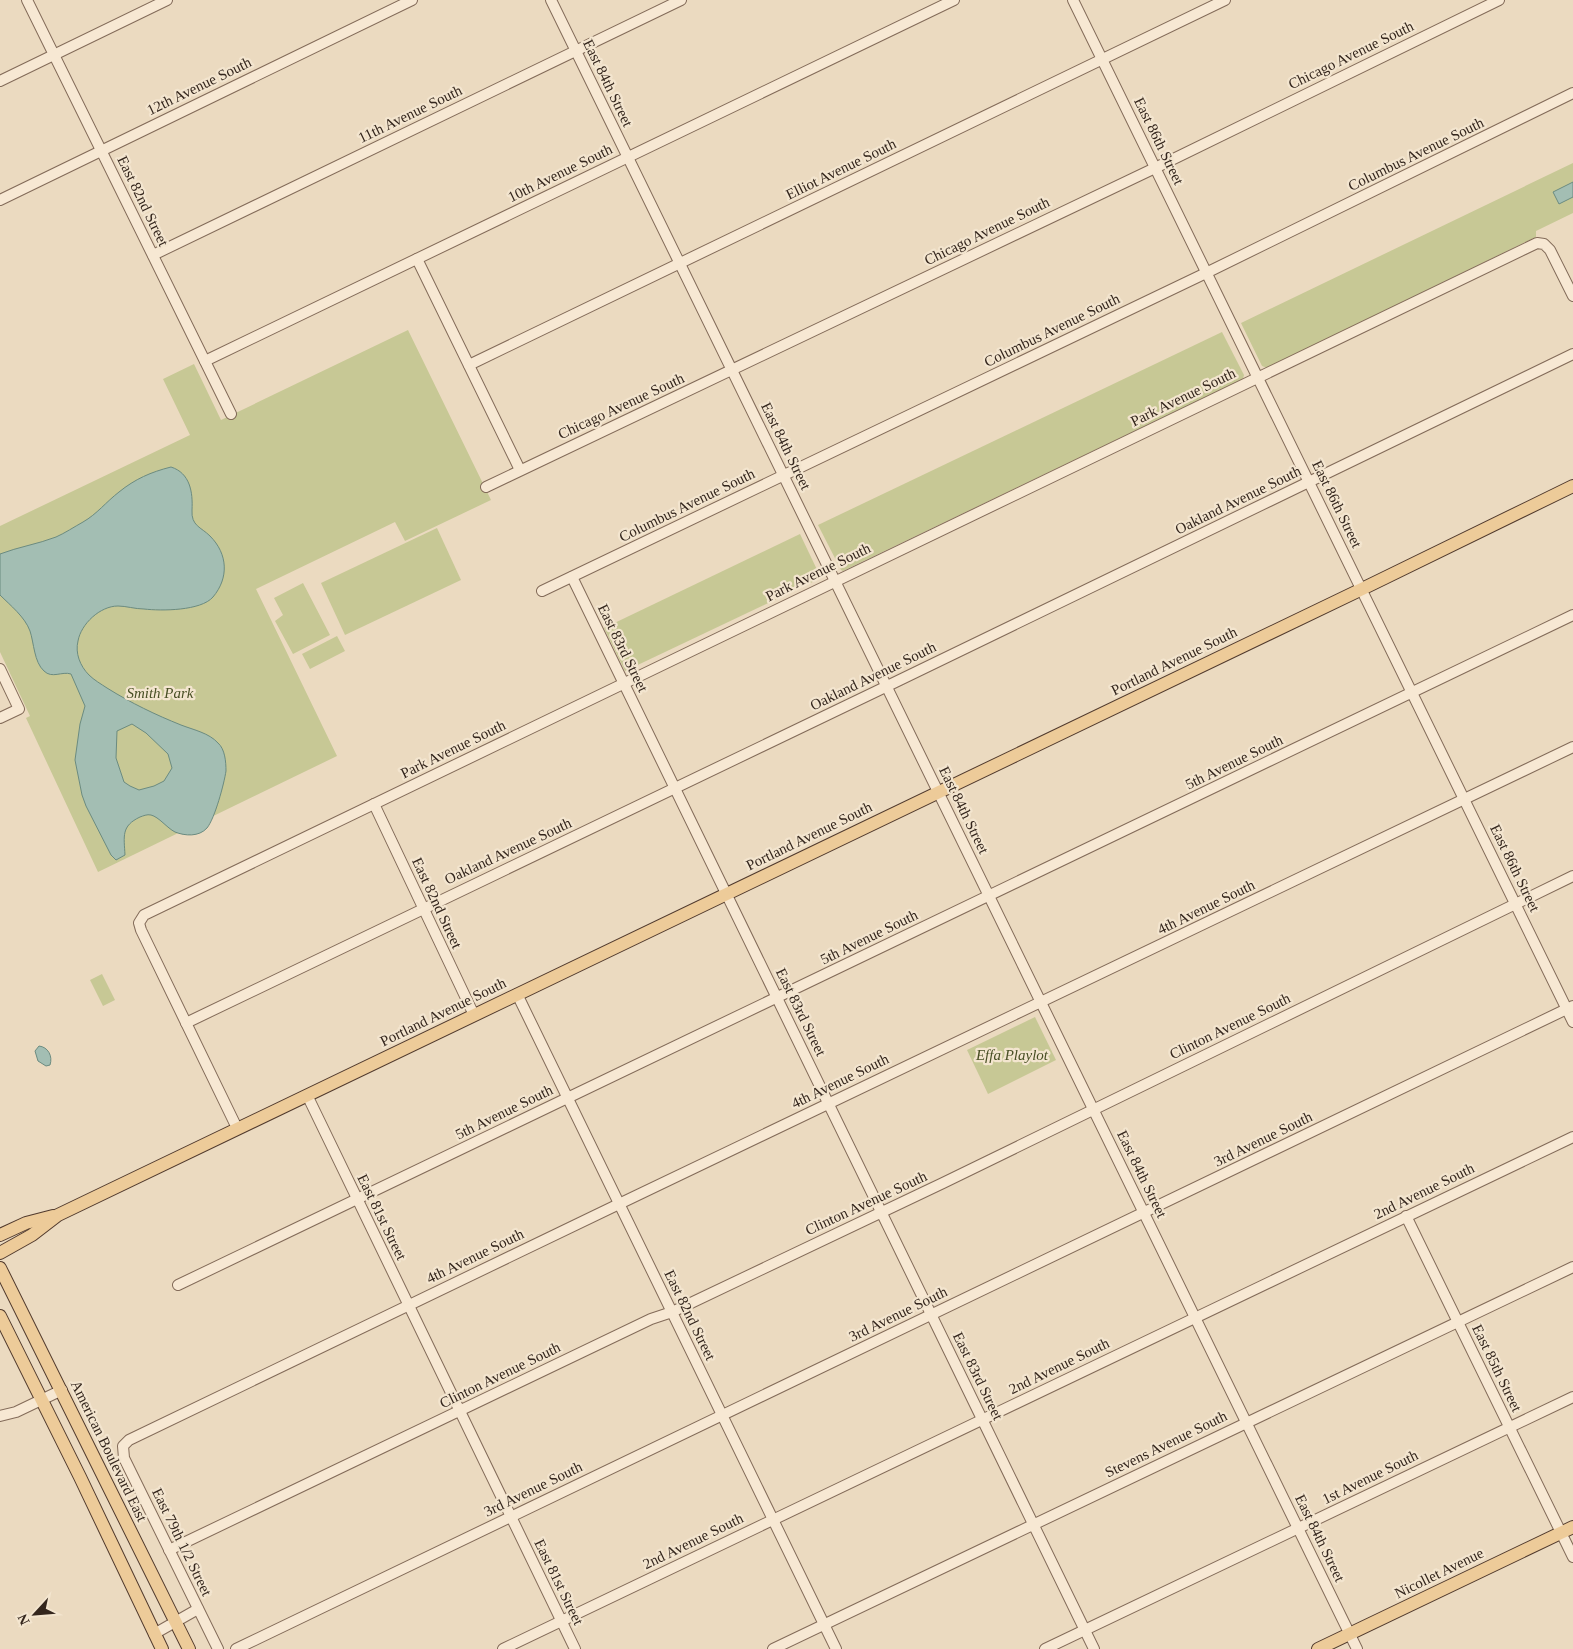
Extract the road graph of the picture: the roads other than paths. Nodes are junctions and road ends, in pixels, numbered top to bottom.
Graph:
1 (27, 0) edge
2 (167, 0) edge
3 (412, 0) edge
4 (551, 0) edge
5 (681, 0) edge
6 (954, 0) edge
7 (1073, 0) edge
8 (1226, 0) edge
9 (1499, 0) edge
10 (576, 51) junction
11 (54, 54) junction
12 (1103, 60) junction
13 (0, 81) edge
14 (1573, 93) edge
15 (101, 151) junction
16 (628, 157) junction
17 (1155, 168) junction
18 (0, 200) edge
19 (153, 255) junction
20 (416, 259) junction
21 (680, 264) junction
22 (1206, 273) junction
23 (1573, 296) edge
24 (1573, 354) edge
25 (205, 361) junction
26 (469, 365) junction
27 (732, 370) junction
28 (1258, 378) junction
29 (231, 414) dead end
30 (520, 470) junction
31 (784, 475) junction
32 (1309, 482) junction
33 (1573, 486) edge
34 (486, 487) dead end
35 (572, 577) junction
36 (835, 581) junction
37 (1362, 589) junction
38 (542, 591) dead end
39 (1573, 615) edge
40 (0, 669) edge
41 (624, 683) junction
42 (887, 686) junction
43 (1412, 693) junction
44 (0, 718) edge
45 (1573, 747) edge
46 (675, 788) junction
47 (938, 792) junction
48 (1464, 800) junction
49 (374, 804) junction
50 (1573, 876) edge
51 (727, 894) junction
52 (989, 896) junction
53 (1515, 904) junction
54 (423, 908) junction
55 (517, 994) junction
56 (777, 997) junction
57 (1041, 1002) junction
58 (1570, 1008) edge
59 (474, 1015) junction
60 (186, 1022) junction
61 (1573, 1022) edge
62 (307, 1095) junction
63 (567, 1098) junction
64 (829, 1103) junction
65 (1094, 1109) junction
66 (237, 1128) junction
67 (1573, 1137) edge
68 (357, 1199) junction
69 (619, 1204) junction
70 (882, 1212) junction
71 (1144, 1212) junction
72 (58, 1215) junction
73 (1406, 1216) junction
74 (26, 1223) junction
75 (0, 1227) edge
76 (0, 1235) edge
77 (0, 1253) edge
78 (1573, 1267) edge
79 (0, 1268) edge
80 (178, 1285) dead end
81 (408, 1305) junction
82 (672, 1312) junction
83 (931, 1314) junction
84 (0, 1316) edge
85 (1195, 1318) junction
86 (1458, 1322) junction
87 (62, 1390) junction
88 (1573, 1397) edge
89 (42, 1400) junction
90 (460, 1411) junction
91 (722, 1415) junction
92 (0, 1416) edge
93 (982, 1419) junction
94 (1247, 1423) junction
95 (1510, 1427) junction
96 (86, 1441) junction
97 (122, 1446) joint
98 (66, 1450) junction
99 (100, 1468) junction
100 (80, 1478) junction
101 (511, 1516) junction
102 (773, 1519) junction
103 (1034, 1524) junction
104 (1573, 1527) edge
105 (1298, 1528) junction
106 (1561, 1532) junction
107 (169, 1550) junction
108 (1573, 1557) edge
109 (198, 1609) junction
110 (175, 1621) junction
111 (562, 1621) junction
112 (824, 1624) junction
113 (1085, 1630) junction
114 (154, 1634) junction
115 (1350, 1634) junction
116 (162, 1649) edge
117 (188, 1649) edge
118 (218, 1649) edge
119 (236, 1649) edge
120 (503, 1649) edge
121 (575, 1649) edge
122 (773, 1649) edge
123 (836, 1649) edge
124 (1045, 1649) edge
125 (1094, 1649) edge
126 (1318, 1649) edge
127 (1357, 1649) edge

1 - 11 street, East 82nd Street
2 - 11 street
3 - 15 street, 12th Avenue South
4 - 10 street, East 84th Street
5 - 10 street, 11th Avenue South
6 - 16 street, 10th Avenue South
7 - 12 street, East 86th Street
8 - 12 street, Elliot Avenue South
9 - 17 street, Chicago Avenue South
10 - 16 street, East 84th Street
10 - 19 street, 11th Avenue South
11 - 13 street
11 - 15 street, East 82nd Street
12 - 17 street, East 86th Street
12 - 21 street, Elliot Avenue South
14 - 22 street, Columbus Avenue South
15 - 18 street, 12th Avenue South
15 - 19 street, East 82nd Street
16 - 20 street, 10th Avenue South
16 - 21 street, East 84th Street
17 - 22 street, East 86th Street
17 - 27 street, Chicago Avenue South
19 - 25 street, East 82nd Street
20 - 25 street, 10th Avenue South
20 - 26 street
21 - 26 street, Elliot Avenue South
21 - 27 street, East 84th Street
22 - 28 street, East 86th Street
22 - 31 street, Columbus Avenue South
23 - 28 street, Park Avenue South
24 - 32 street, Oakland Avenue South
25 - 29 street, East 82nd Street
26 - 30 street
27 - 30 street, Chicago Avenue South
27 - 31 street, East 84th Street
28 - 32 street, East 86th Street
28 - 36 street, Park Avenue South
30 - 34 street, Chicago Avenue South
31 - 35 street, Columbus Avenue South
31 - 36 street, East 84th Street
32 - 37 street, East 86th Street
32 - 42 street, Oakland Avenue South
33 - 37 main road, Portland Avenue South
35 - 38 street, Columbus Avenue South
35 - 41 street, East 83rd Street
36 - 41 street, Park Avenue South
36 - 42 street, East 84th Street
37 - 43 street, East 86th Street
37 - 47 main road, Portland Avenue South
39 - 43 street, 5th Avenue South
40 - 44 street
41 - 46 street, East 83rd Street
41 - 49 street, Park Avenue South
42 - 46 street, Oakland Avenue South
42 - 47 street, East 84th Street
43 - 48 street, East 86th Street
43 - 52 street, 5th Avenue South
45 - 48 street, 4th Avenue South
46 - 51 street, East 83rd Street
46 - 54 street, Oakland Avenue South
47 - 51 main road, Portland Avenue South
47 - 52 street, East 84th Street
48 - 53 street, East 86th Street
48 - 57 street, 4th Avenue South
49 - 54 street, East 82nd Street
49 - 60 street, Park Avenue South
50 - 53 street, Clinton Avenue South
51 - 55 main road, Portland Avenue South
51 - 56 street, East 83rd Street
52 - 56 street, 5th Avenue South
52 - 57 street, East 84th Street
53 - 58 street, East 86th Street
53 - 65 street, Clinton Avenue South
54 - 59 street, East 82nd Street
54 - 60 street, Oakland Avenue South
55 - 59 main road, Portland Avenue South
55 - 63 street, East 82nd Street
56 - 63 street, 5th Avenue South
56 - 64 street, East 83rd Street
57 - 64 street, 4th Avenue South
57 - 65 street, East 84th Street
58 - 61 street, East 86th Street
58 - 71 street, 3rd Avenue South
59 - 62 main road, Portland Avenue South
60 - 66 street
62 - 66 main road, Portland Avenue South
62 - 68 street, East 81st Street
63 - 68 street, 5th Avenue South
63 - 69 street, East 82nd Street
64 - 69 street, 4th Avenue South
64 - 70 street, East 83rd Street
65 - 70 street, Clinton Avenue South
65 - 71 street, East 84th Street
66 - 72 main road, Portland Avenue South
67 - 73 street, 2nd Avenue South
68 - 80 street, 5th Avenue South
68 - 81 street, East 81st Street
69 - 81 street, 4th Avenue South
69 - 82 street, East 82nd Street
70 - 82 street, Clinton Avenue South
70 - 83 street, East 83rd Street
71 - 83 street, 3rd Avenue South
71 - 85 street, East 84th Street
72 - 74 main road, Portland Avenue South
72 - 77 main road, Portland Avenue South
73 - 85 street, 2nd Avenue South
73 - 86 street, East 85th Street
74 - 75 main road
74 - 76 main road, Portland Avenue South
78 - 86 street, Stevens Avenue South
79 - 87 main road, American Boulevard East
81 - 90 street, East 81st Street
81 - 97 street, 4th Avenue South
82 - 90 street, Clinton Avenue South
82 - 91 street, East 82nd Street
83 - 91 street, 3rd Avenue South
83 - 93 street, East 83rd Street
84 - 89 main road
85 - 93 street, 2nd Avenue South
85 - 94 street, East 84th Street
86 - 94 street, Stevens Avenue South
86 - 95 street, East 85th Street
87 - 89 street
87 - 96 main road, American Boulevard East
88 - 95 street, 1st Avenue South
89 - 92 street
89 - 98 main road
90 - 101 street, East 81st Street
90 - 107 street, Clinton Avenue South
91 - 101 street, 3rd Avenue South
91 - 102 street, East 82nd Street
93 - 102 street, 2nd Avenue South
93 - 103 street, East 83rd Street
94 - 103 street, Stevens Avenue South
94 - 105 street, East 84th Street
95 - 105 street, 1st Avenue South
95 - 106 street, East 85th Street
96 - 98 main road
96 - 99 main road, American Boulevard East
97 - 107 street, East 79th 1/2 Street
98 - 100 main road
99 - 100 main road
99 - 110 main road, American Boulevard East
100 - 114 main road
101 - 111 street, East 81st Street
101 - 119 street, 3rd Avenue South
102 - 111 street, 2nd Avenue South
102 - 112 street, East 82nd Street
103 - 112 street, Stevens Avenue South
103 - 113 street, East 83rd Street
104 - 106 main road, Nicollet Avenue
105 - 113 street, 1st Avenue South
105 - 115 street, East 84th Street
106 - 108 street, East 85th Street
106 - 115 main road, Nicollet Avenue
107 - 109 street, East 79th 1/2 Street
109 - 110 street
109 - 118 street, East 79th 1/2 Street
110 - 114 street
110 - 117 main road, American Boulevard East
111 - 120 street, 2nd Avenue South
111 - 121 street, East 81st Street
112 - 122 street, Stevens Avenue South
112 - 123 street, East 82nd Street
113 - 124 street, 1st Avenue South
113 - 125 street, East 83rd Street
114 - 116 main road
115 - 126 main road, Nicollet Avenue
115 - 127 street, East 84th Street

